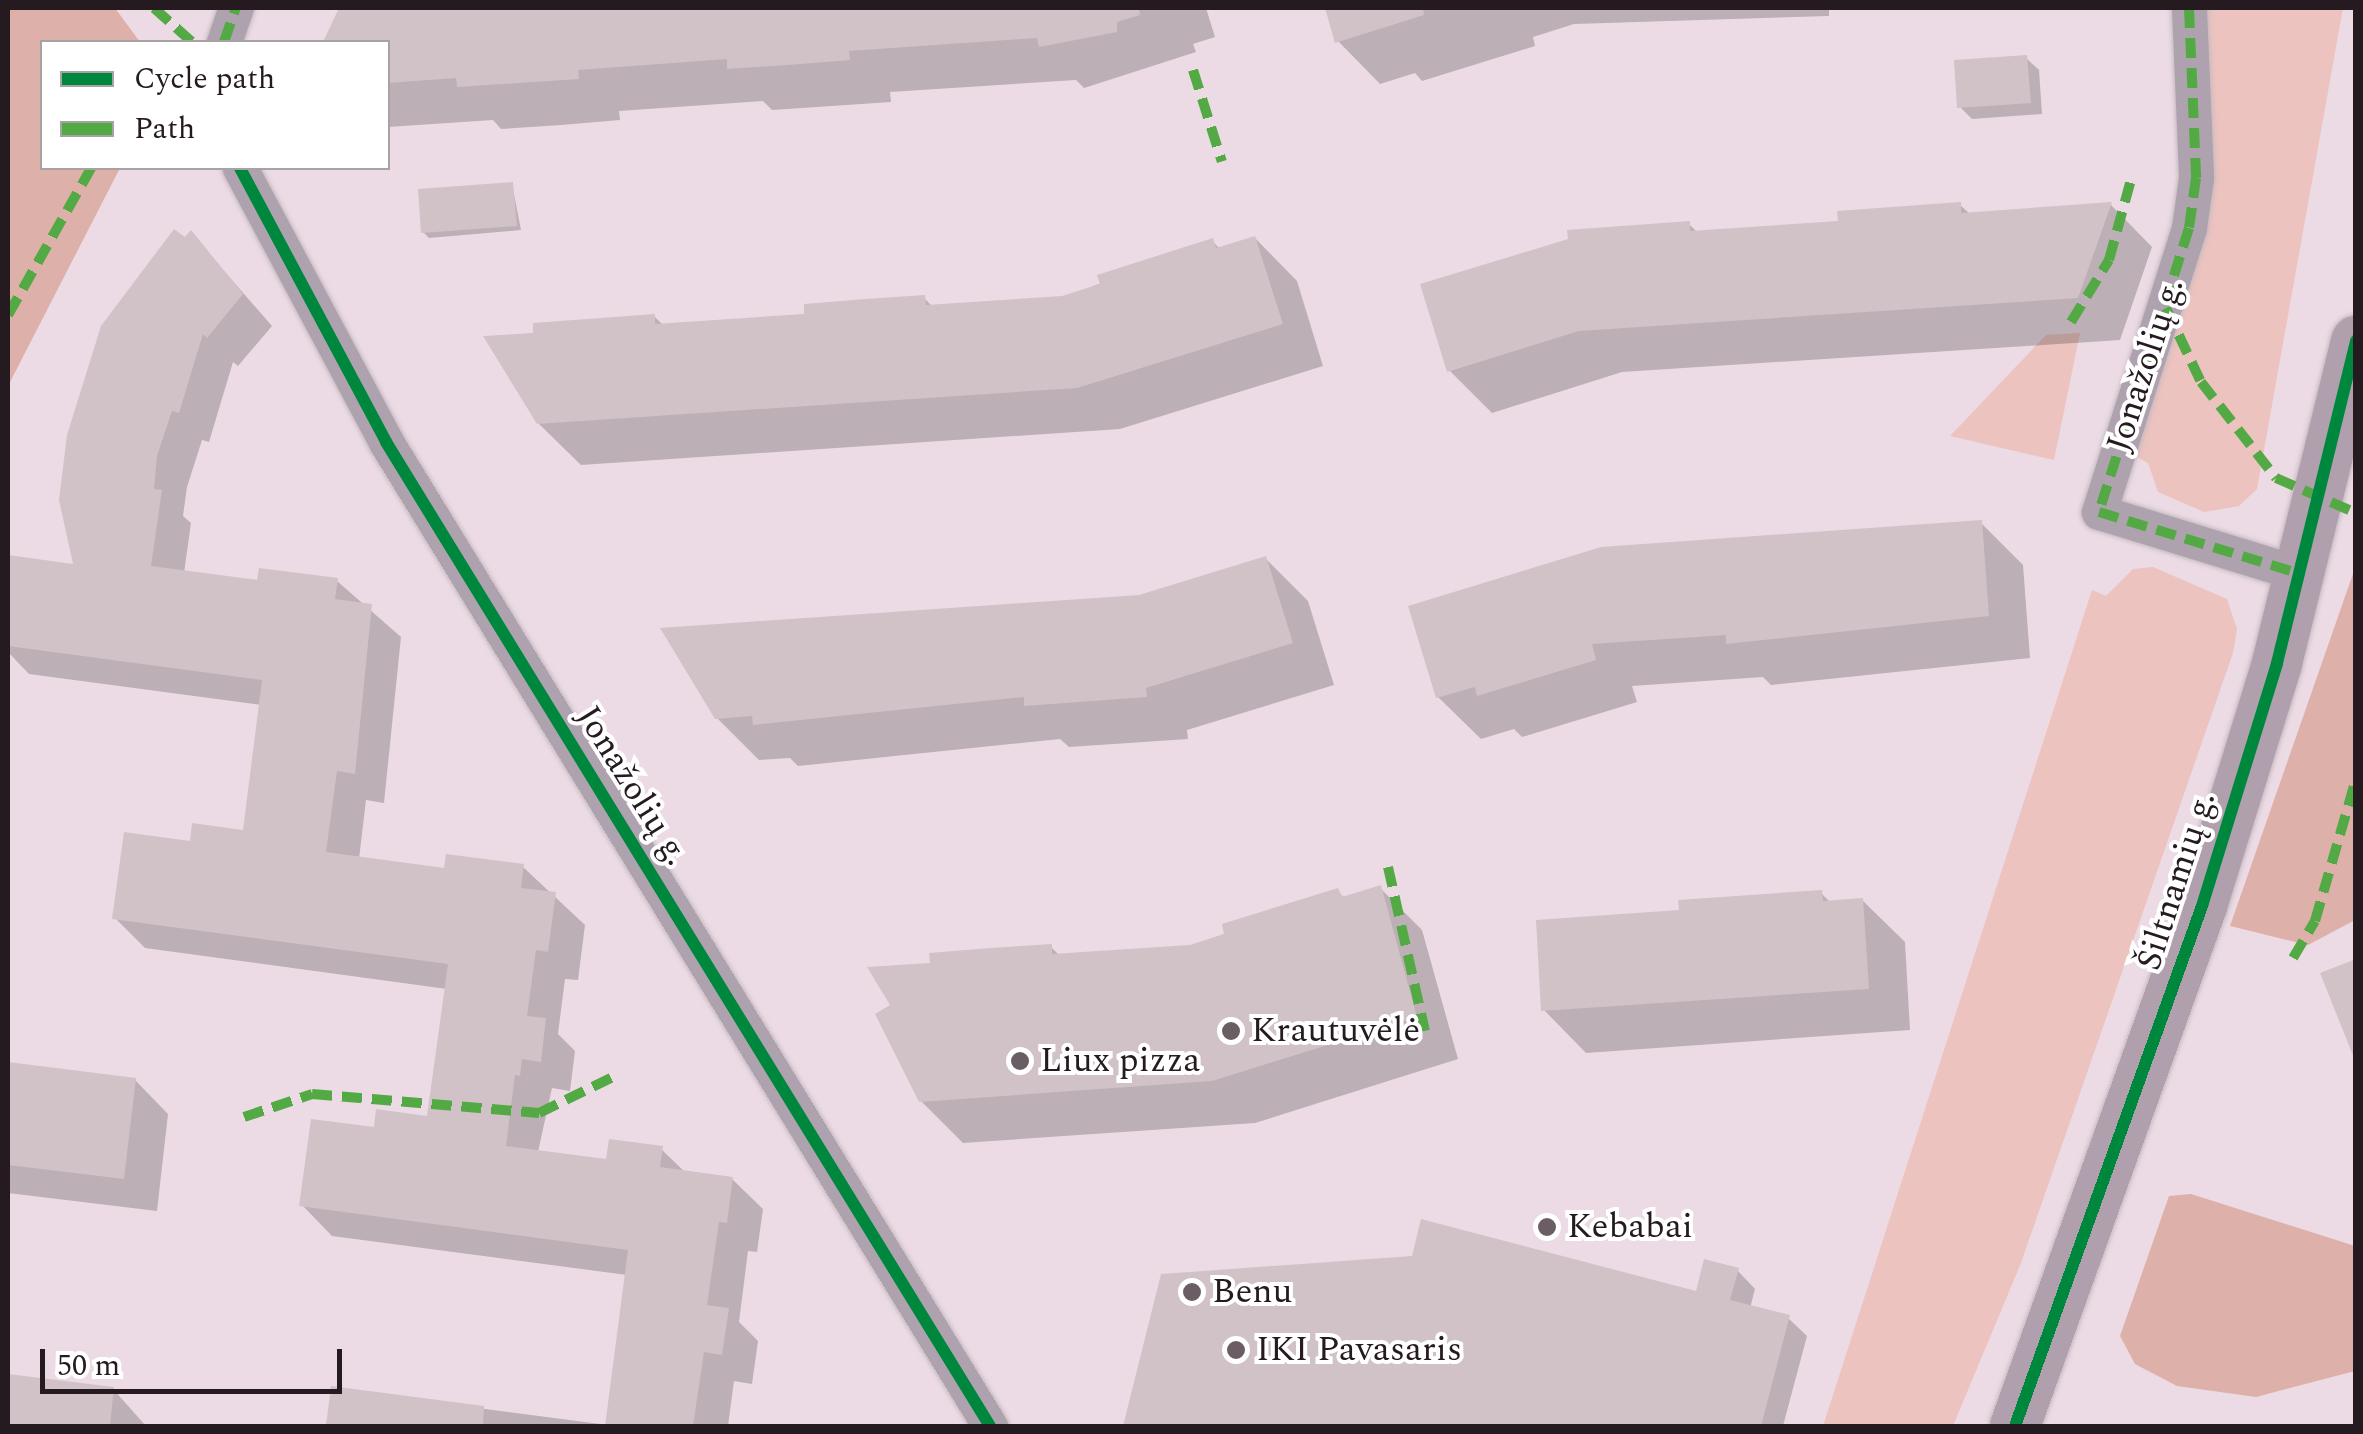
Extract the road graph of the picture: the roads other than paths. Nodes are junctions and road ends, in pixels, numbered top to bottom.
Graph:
1 (236, 8) edge
2 (2189, 8) edge
3 (225, 40) edge
4 (241, 170) edge
5 (2356, 341) edge
6 (2300, 574) junction
7 (990, 1426) edge
8 (2015, 1426) edge

1 - 3 street
2 - 6 street, Jonažolių g.
4 - 7 street, Jonažolių g.
5 - 6 street, Šiltnamių g.
6 - 8 street, Šiltnamių g.

